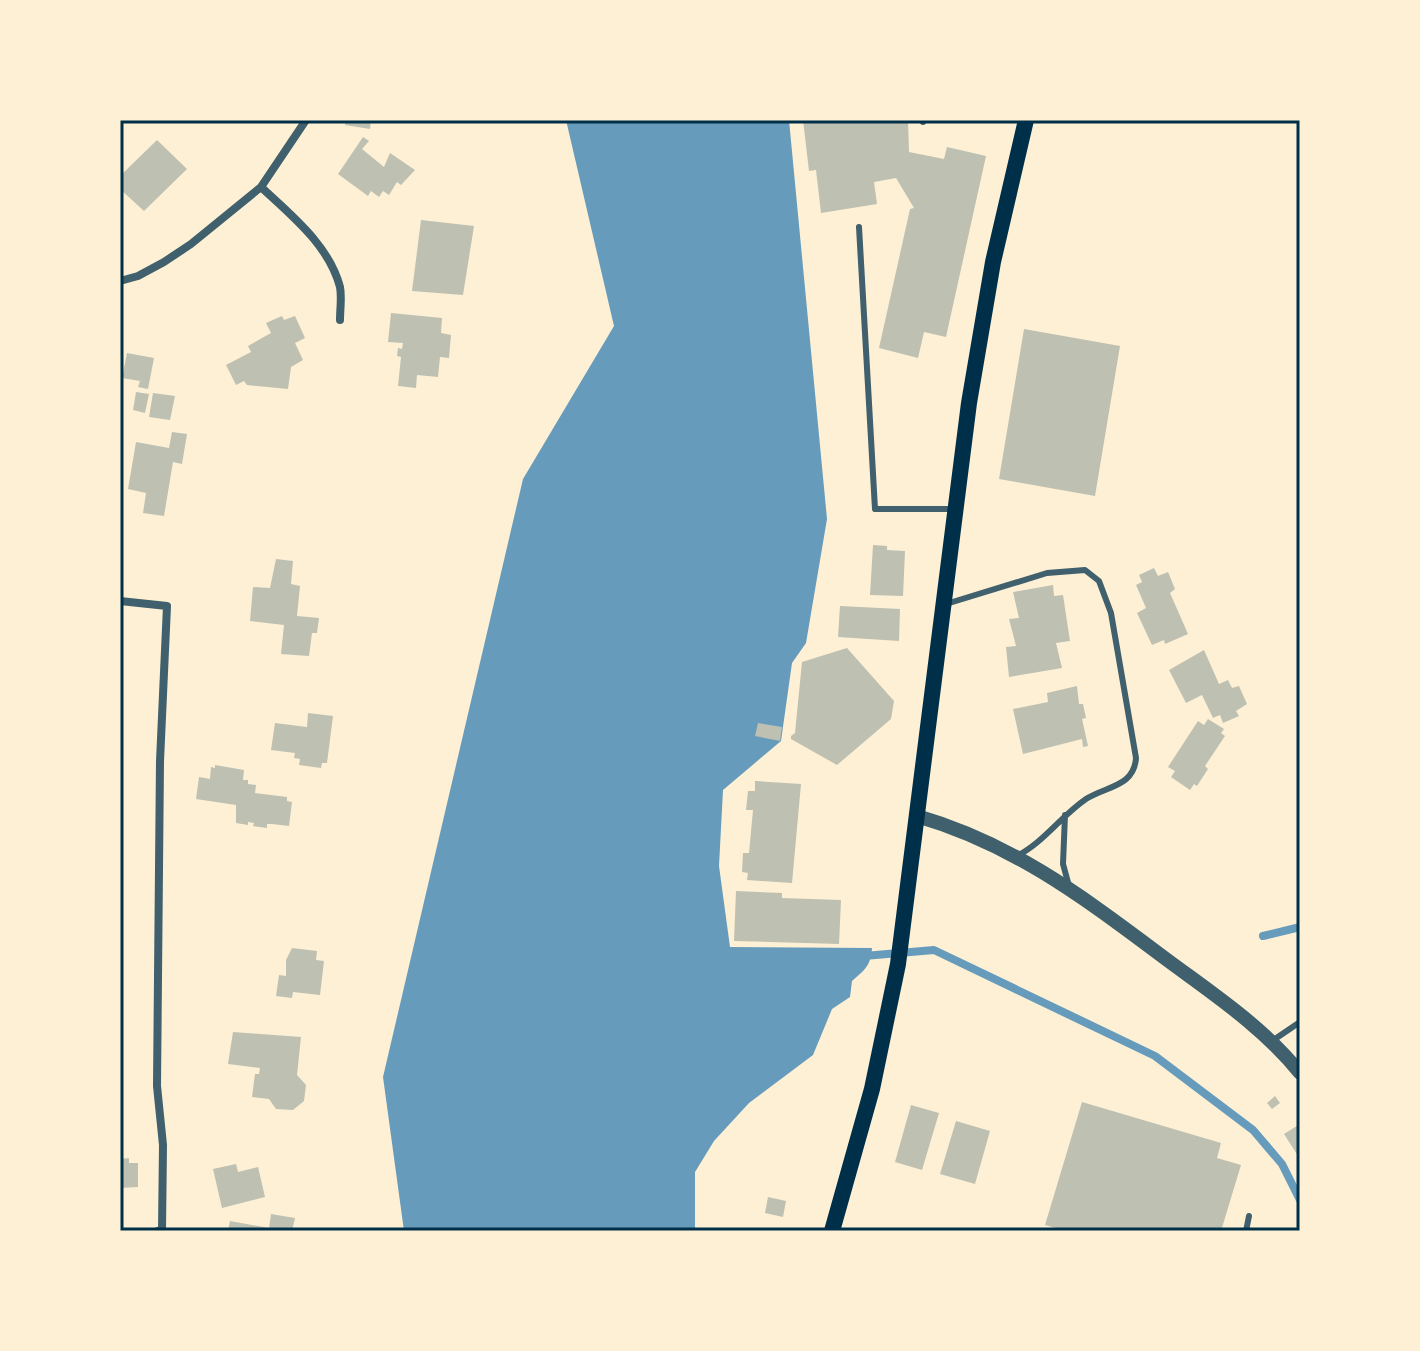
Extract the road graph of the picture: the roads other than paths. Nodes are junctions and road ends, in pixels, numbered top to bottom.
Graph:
1 (306, 120) edge
2 (1026, 120) edge
3 (261, 187) junction
4 (859, 227) dead end
5 (120, 281) edge
6 (340, 320) dead end
7 (954, 509) junction
8 (120, 601) edge
9 (942, 605) junction
10 (1065, 815) junction
11 (917, 816) junction
12 (1017, 856) junction
13 (1069, 886) junction
14 (1300, 1022) edge
15 (1272, 1041) junction
16 (1300, 1073) edge
17 (1249, 1216) dead end
18 (158, 1231) edge
19 (832, 1231) edge
20 (1246, 1231) edge

1 - 3 street
2 - 7 main road
3 - 5 street
3 - 6 street
4 - 7 lane
7 - 9 main road
8 - 18 street
9 - 10 lane
9 - 11 main road
10 - 12 lane
10 - 13 lane
11 - 12 street
11 - 19 main road
12 - 13 street
13 - 15 street
14 - 15 lane
15 - 16 street
17 - 20 lane

